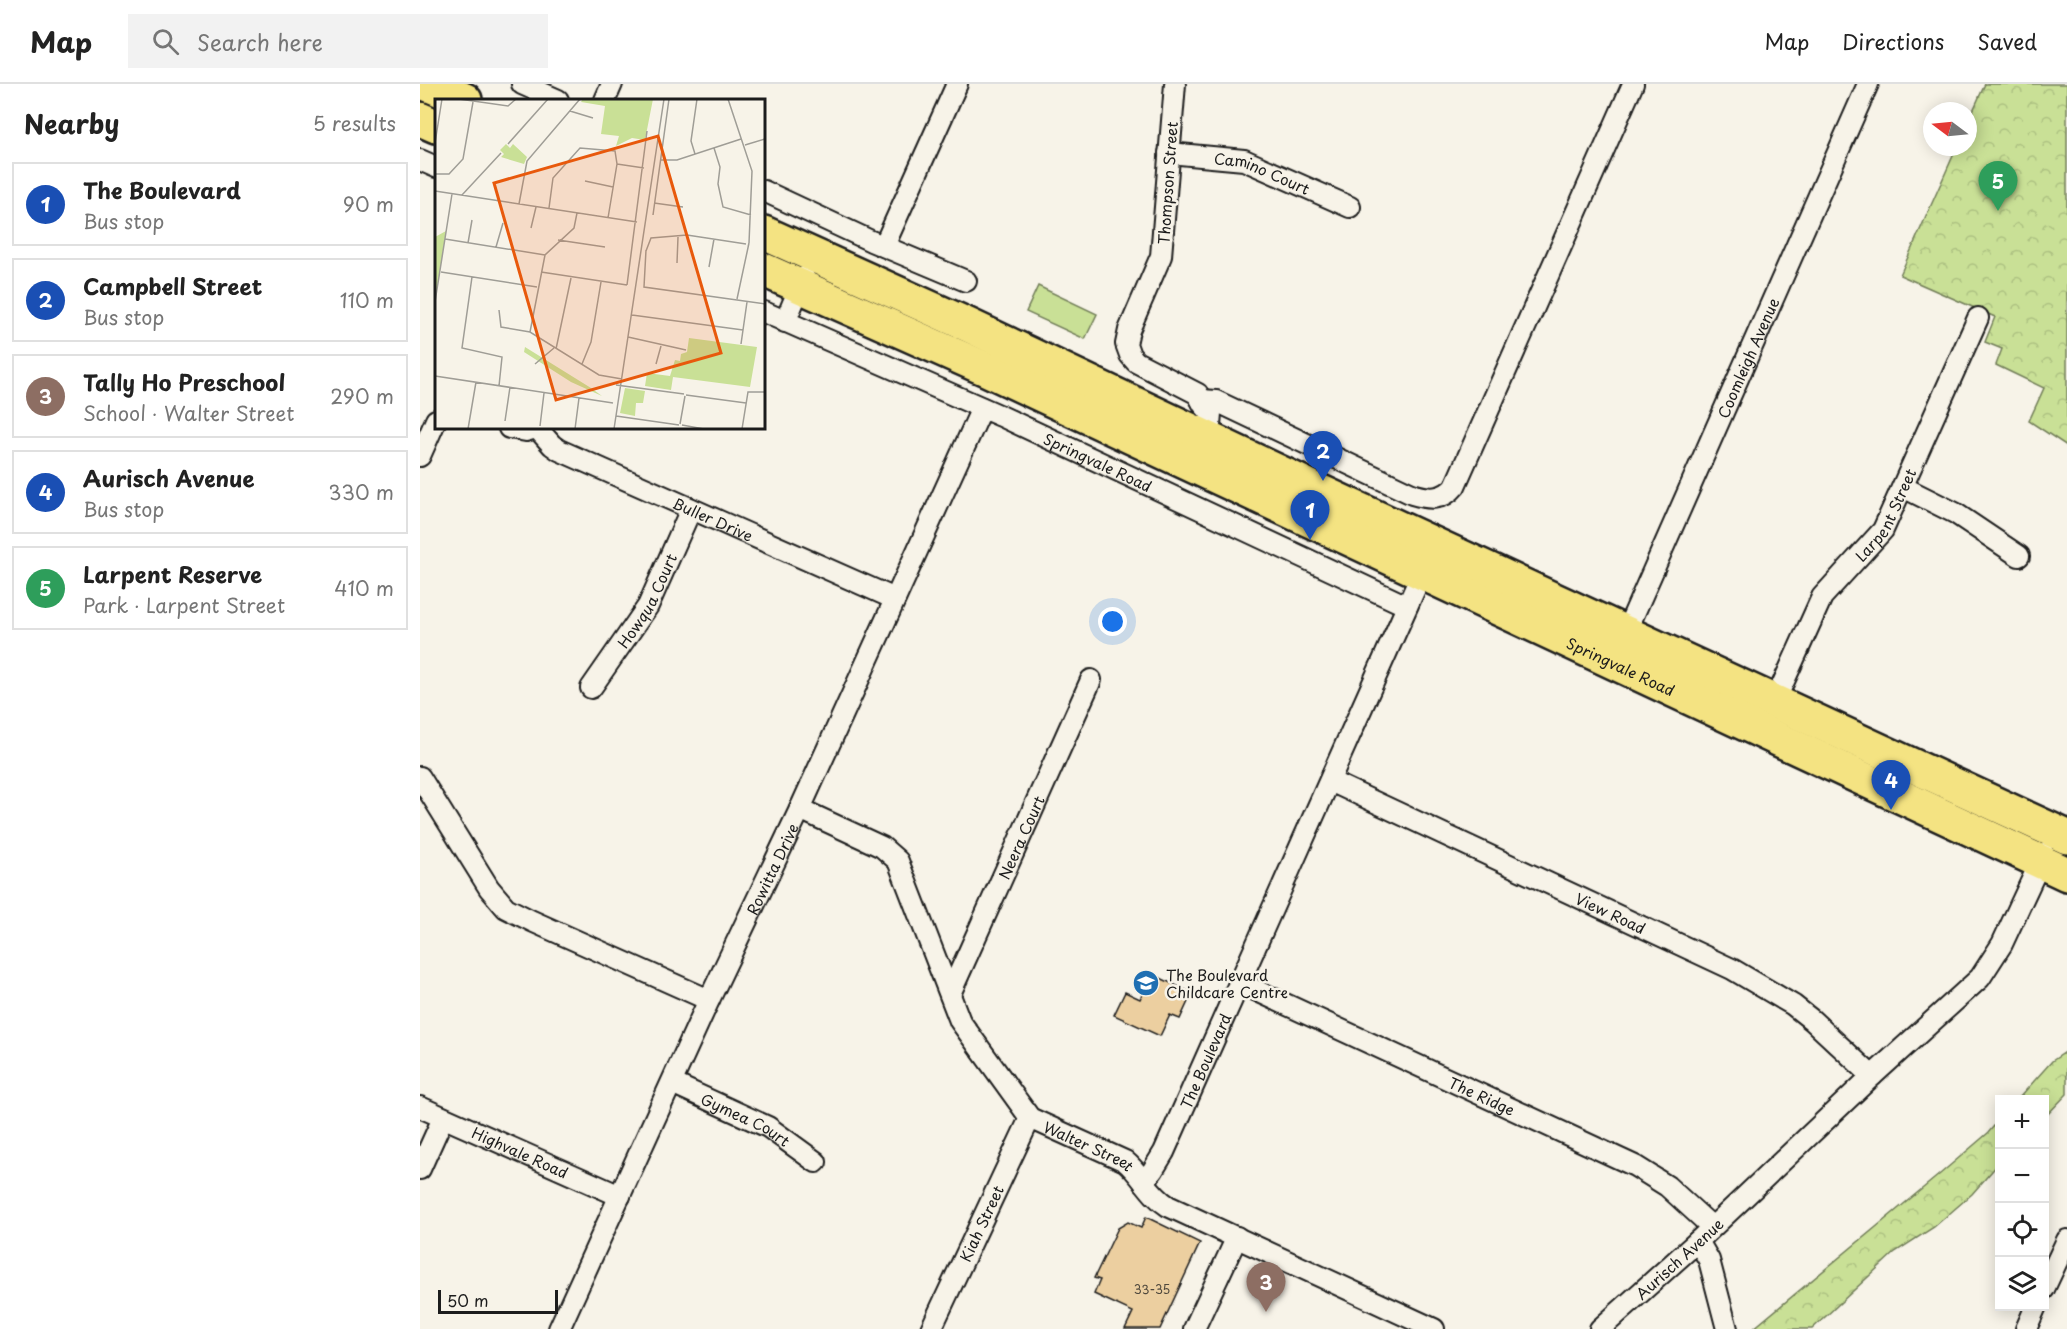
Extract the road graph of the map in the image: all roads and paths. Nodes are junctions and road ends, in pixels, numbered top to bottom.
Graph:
1 (427, 84) edge
2 (479, 84) edge
3 (522, 84) edge
4 (612, 84) edge
5 (957, 84) edge
6 (1175, 84) edge
7 (1633, 84) edge
8 (1868, 84) edge
9 (463, 99) edge
10 (472, 99) edge
11 (556, 99) edge
12 (605, 99) edge
13 (420, 119) edge
14 (435, 126) edge
15 (1169, 153) junction
16 (420, 160) edge
17 (435, 167) edge
18 (765, 191) edge
19 (1350, 207) dead end
20 (765, 233) edge
21 (885, 246) junction
22 (813, 255) junction
23 (765, 270) edge
24 (966, 281) dead end
25 (801, 286) junction
26 (765, 312) edge
27 (1978, 318) dead end
28 (785, 321) junction
29 (982, 408) junction
30 (1200, 417) junction
31 (435, 422) edge
32 (537, 429) edge
33 (420, 456) edge
34 (1174, 457) junction
35 (1903, 487) junction
36 (691, 509) junction
37 (2019, 556) dead end
38 (1422, 573) junction
39 (895, 599) junction
40 (1407, 606) junction
41 (1626, 632) junction
42 (1091, 680) dead end
43 (591, 688) dead end
44 (1775, 701) junction
45 (420, 777) edge
46 (1330, 781) junction
47 (800, 809) junction
48 (2061, 834) edge
49 (2054, 868) edge
50 (1240, 982) junction
51 (950, 994) junction
52 (709, 1000) junction
53 (1872, 1076) junction
54 (672, 1083) junction
55 (420, 1107) edge
56 (443, 1118) junction
57 (1030, 1118) junction
58 (816, 1162) dead end
59 (420, 1169) edge
60 (1144, 1182) junction
61 (620, 1196) junction
62 (1712, 1227) junction
63 (1237, 1237) junction
64 (2067, 1240) edge
65 (1698, 1241) junction
66 (2049, 1278) edge
67 (2034, 1311) edge
68 (559, 1329) edge
69 (931, 1329) edge
70 (1194, 1329) edge
71 (1434, 1329) edge
72 (1600, 1329) edge
73 (1727, 1329) edge
74 (2026, 1329) edge

1 - 9 highway
2 - 10 street
3 - 11 street
4 - 12 street
5 - 21 street
6 - 15 street, Thompson Street
7 - 30 street
8 - 41 street, Coomleigh Avenue
13 - 14 highway
15 - 19 street, Camino Court
15 - 30 street, Thompson Street
16 - 17 street
18 - 21 street
20 - 22 highway
21 - 24 street
22 - 25 street
22 - 30 highway
23 - 25 highway, Springvale Road
25 - 28 street
25 - 34 highway, Springvale Road
26 - 28 street, Springvale Road
27 - 35 street, Larpent Street
28 - 29 street, Springvale Road
29 - 39 street, Rowitta Drive
29 - 40 street, Springvale Road
30 - 34 street
30 - 41 highway
31 - 33 street
32 - 36 street, Buller Drive
34 - 38 highway, Springvale Road
35 - 37 street
35 - 44 street, Larpent Street
36 - 39 street, Buller Drive
36 - 43 street, Howqua Court
38 - 40 street, The Boulevard
38 - 49 highway, Springvale Road
39 - 47 street, Rowitta Drive
40 - 46 street, The Boulevard
41 - 44 highway
42 - 51 street, Neera Court
44 - 48 highway
45 - 52 street
46 - 50 street, The Boulevard
46 - 53 street, View Road
47 - 51 street, Walter Street
47 - 52 street, Rowitta Drive
48 - 49 street, Aurisch Avenue
49 - 53 street, Aurisch Avenue
50 - 60 street, The Boulevard
50 - 62 street, The Ridge
51 - 57 street, Walter Street
52 - 54 street, Rowitta Drive
53 - 62 street, Aurisch Avenue
54 - 58 street, Gymea Court
54 - 61 street, Rowitta Drive
55 - 56 street, Highvale Road
56 - 59 street
56 - 61 street, Highvale Road
57 - 60 street, Walter Street
57 - 69 street, Kiah Street
60 - 63 street, Walter Street
61 - 68 street, Rowitta Drive
62 - 65 street, Aurisch Avenue
63 - 70 street
63 - 71 street, Walter Street
64 - 66 street
65 - 72 street, Aurisch Avenue
65 - 73 street
67 - 74 street

